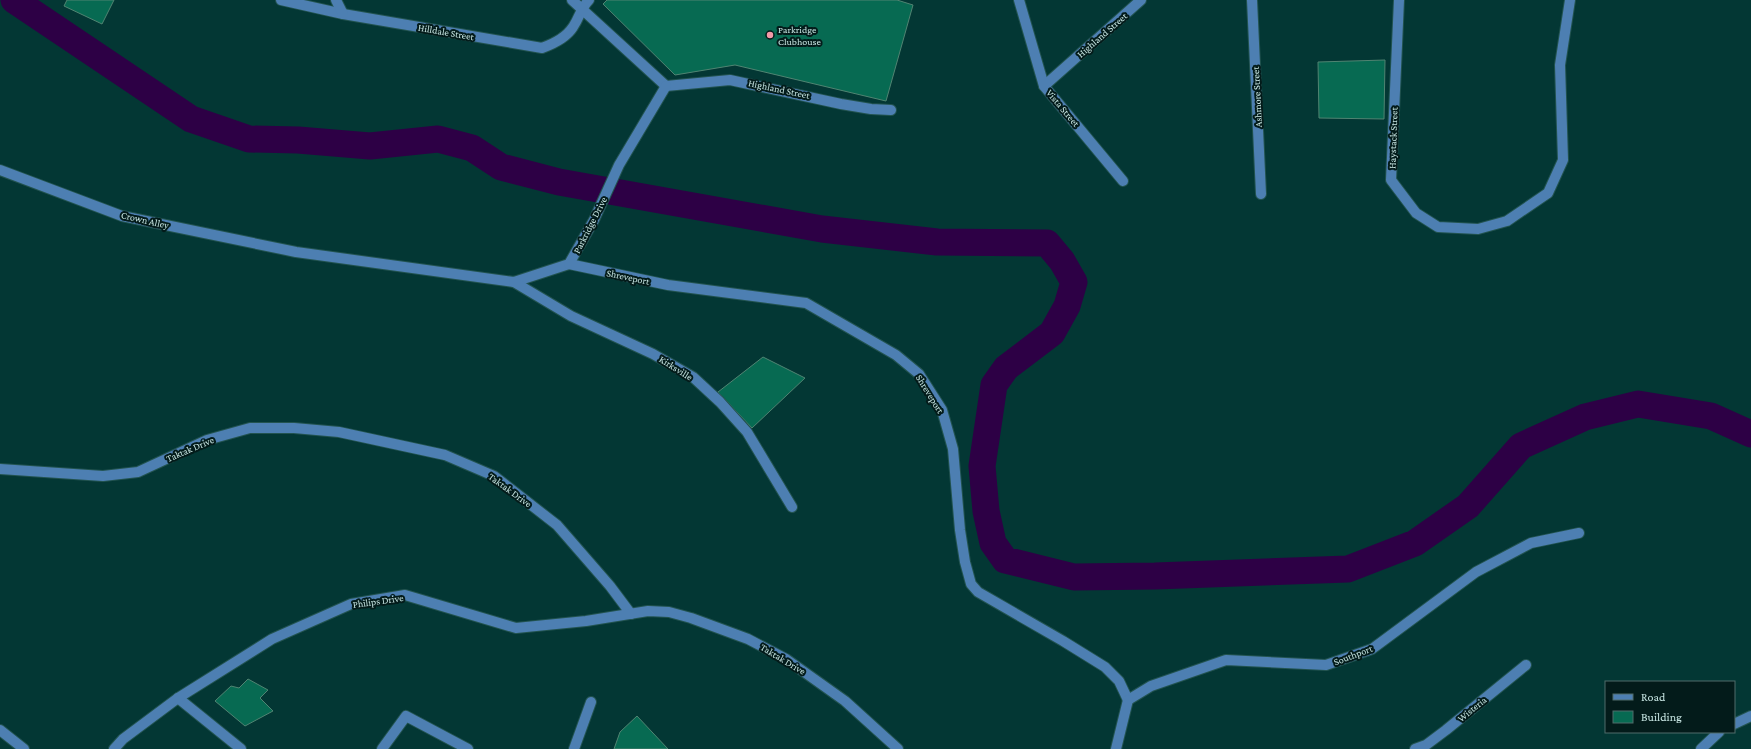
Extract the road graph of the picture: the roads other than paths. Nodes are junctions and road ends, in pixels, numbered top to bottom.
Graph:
1 (281, 0) edge
2 (336, 0) edge
3 (572, 0) edge
4 (589, 0) edge
5 (1020, 0) edge
6 (1141, 0) edge
7 (1252, 0) edge
8 (1399, 0) edge
9 (1570, 0) edge
10 (581, 8) junction
11 (343, 14) junction
12 (666, 86) junction
13 (1044, 86) junction
14 (891, 110) dead end
15 (0, 170) edge
16 (1123, 181) dead end
17 (1261, 194) dead end
18 (296, 252) joint
19 (569, 264) junction
20 (514, 282) junction
21 (0, 468) edge
22 (792, 507) dead end
23 (1579, 533) dead end
24 (631, 614) junction
25 (1526, 665) dead end
26 (178, 698) junction
27 (1128, 700) junction
28 (591, 702) dead end
29 (1751, 716) edge
30 (1735, 724) edge
31 (0, 730) edge
32 (1718, 733) edge
33 (24, 749) edge
34 (114, 749) edge
35 (242, 749) edge
36 (382, 749) edge
37 (468, 749) edge
38 (574, 749) edge
39 (898, 749) edge
40 (1116, 749) edge
41 (1416, 749) edge
42 (1701, 749) edge

1 - 11 street, Hilldale Street
2 - 11 street
3 - 10 street
4 - 10 street, Hilldale Street
5 - 13 street, Vista Street
6 - 13 street, Highland Street
7 - 17 street, Ashmore Street
8 - 9 street, Haystack Street
10 - 11 street, Hilldale Street
10 - 12 street
12 - 14 street, Highland Street
12 - 19 street, Parkridge Drive
13 - 16 street, Vista Street
15 - 18 street, Crown Alley
18 - 20 street, Parkridge Drive
19 - 20 street, Parkridge Drive
19 - 27 street, Shreveport
20 - 22 street, Kirksville
21 - 24 street, Taktak Drive
23 - 27 street, Southport
24 - 26 street, Philips Drive
24 - 39 street, Taktak Drive
25 - 41 street, Wisteria
26 - 34 street, Philips Drive
26 - 35 street
27 - 40 street
28 - 38 street
29 - 30 street
31 - 33 street
32 - 42 street
36 - 37 street

